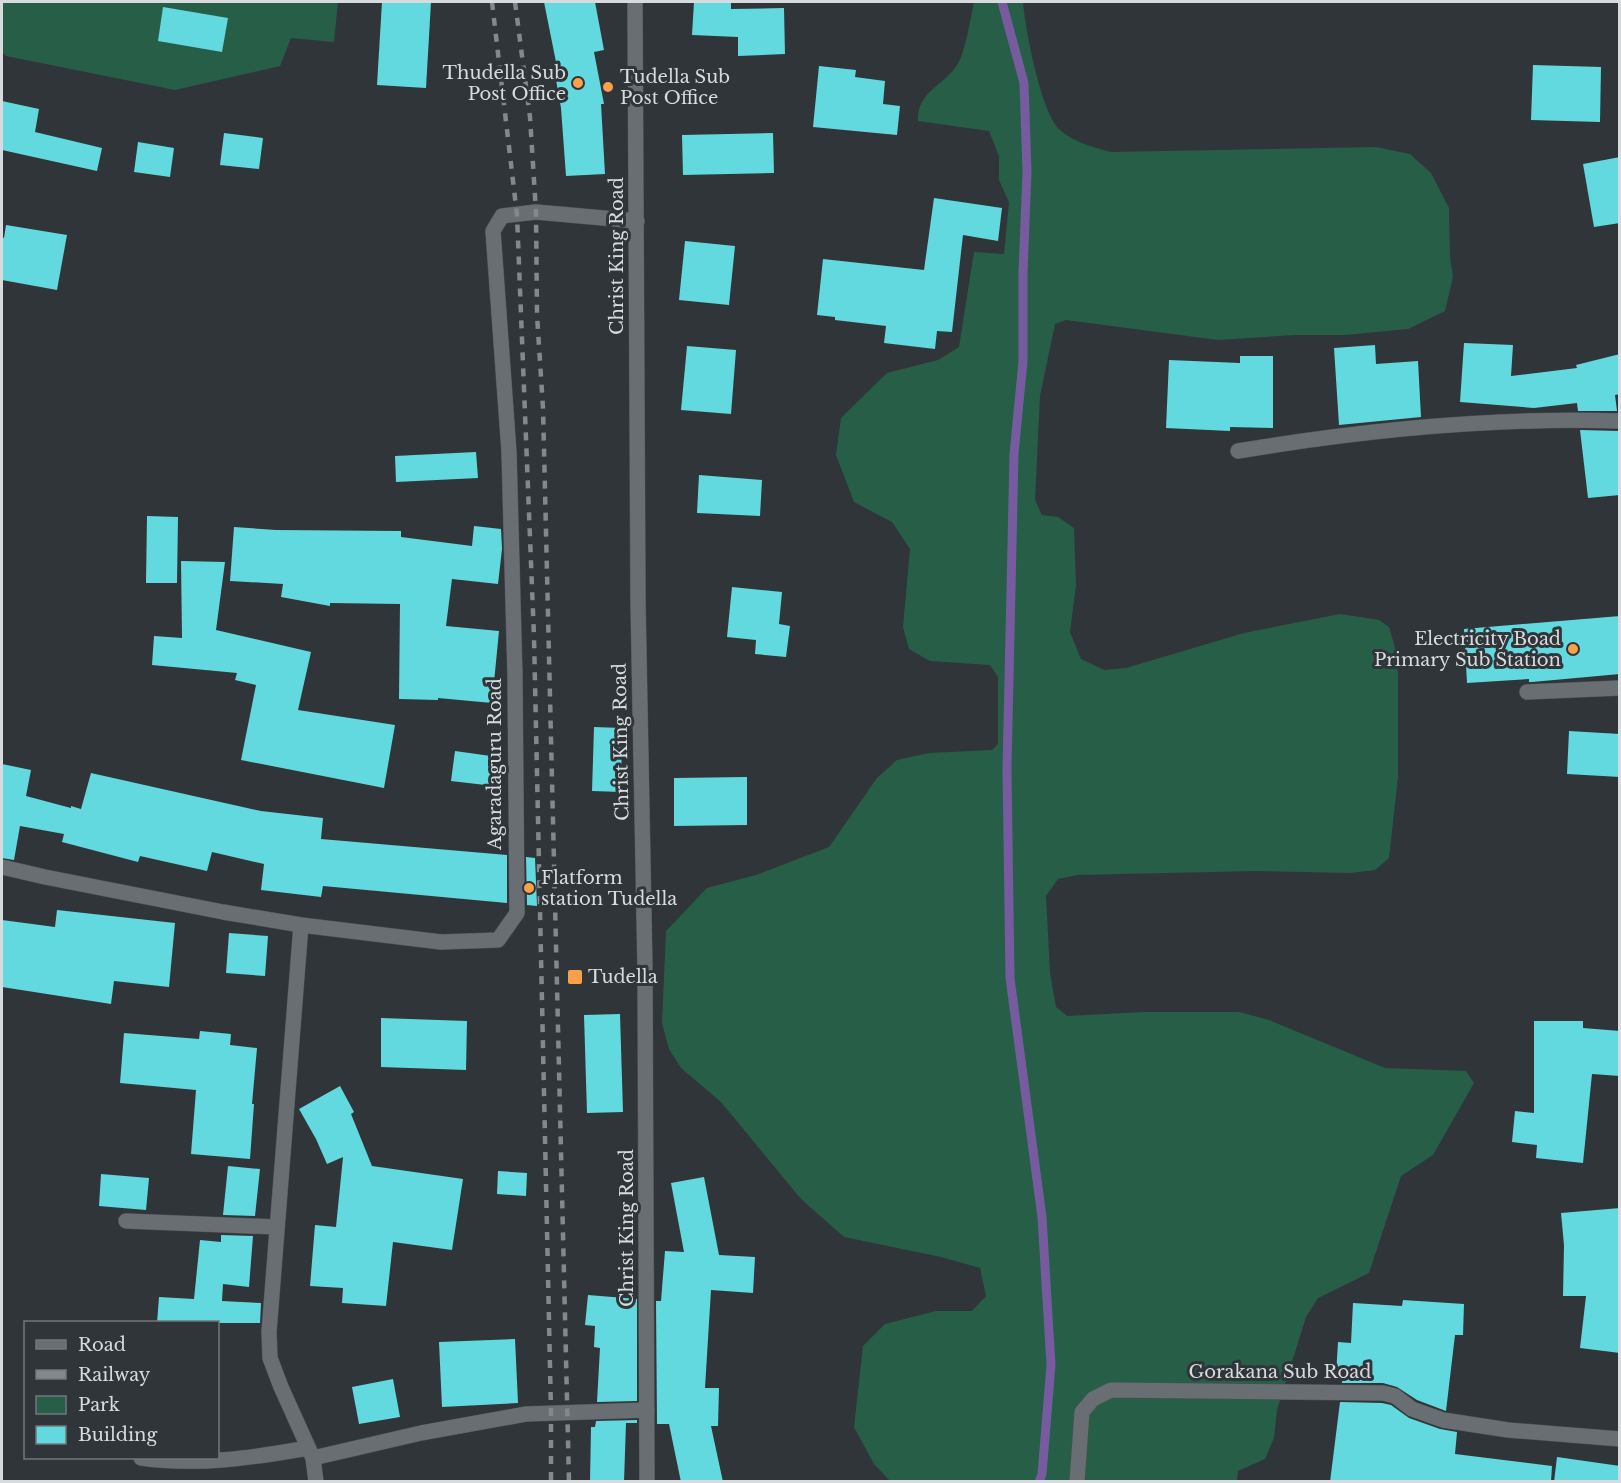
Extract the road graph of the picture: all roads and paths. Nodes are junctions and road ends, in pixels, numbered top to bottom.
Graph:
1 (635, 2) edge
2 (637, 221) junction
3 (1620, 421) edge
4 (1238, 451) dead end
5 (1620, 688) edge
6 (1527, 692) dead end
7 (2, 867) edge
8 (301, 925) junction
9 (126, 1221) dead end
10 (277, 1227) junction
11 (647, 1410) junction
12 (1620, 1439) edge
13 (311, 1453) junction
14 (148, 1459) edge
15 (316, 1482) edge
16 (647, 1482) edge
17 (1077, 1482) edge

1 - 2 street, Christ King Road
2 - 8 street, Agaradaguru Road
2 - 11 street, Christ King Road
3 - 4 street
5 - 6 street
7 - 8 street, Agaradaguru Road
8 - 10 street
9 - 10 street
10 - 13 street
11 - 13 street
11 - 16 street, Christ King Road
12 - 17 street, Gorakana Sub Road
13 - 14 street
13 - 15 street

